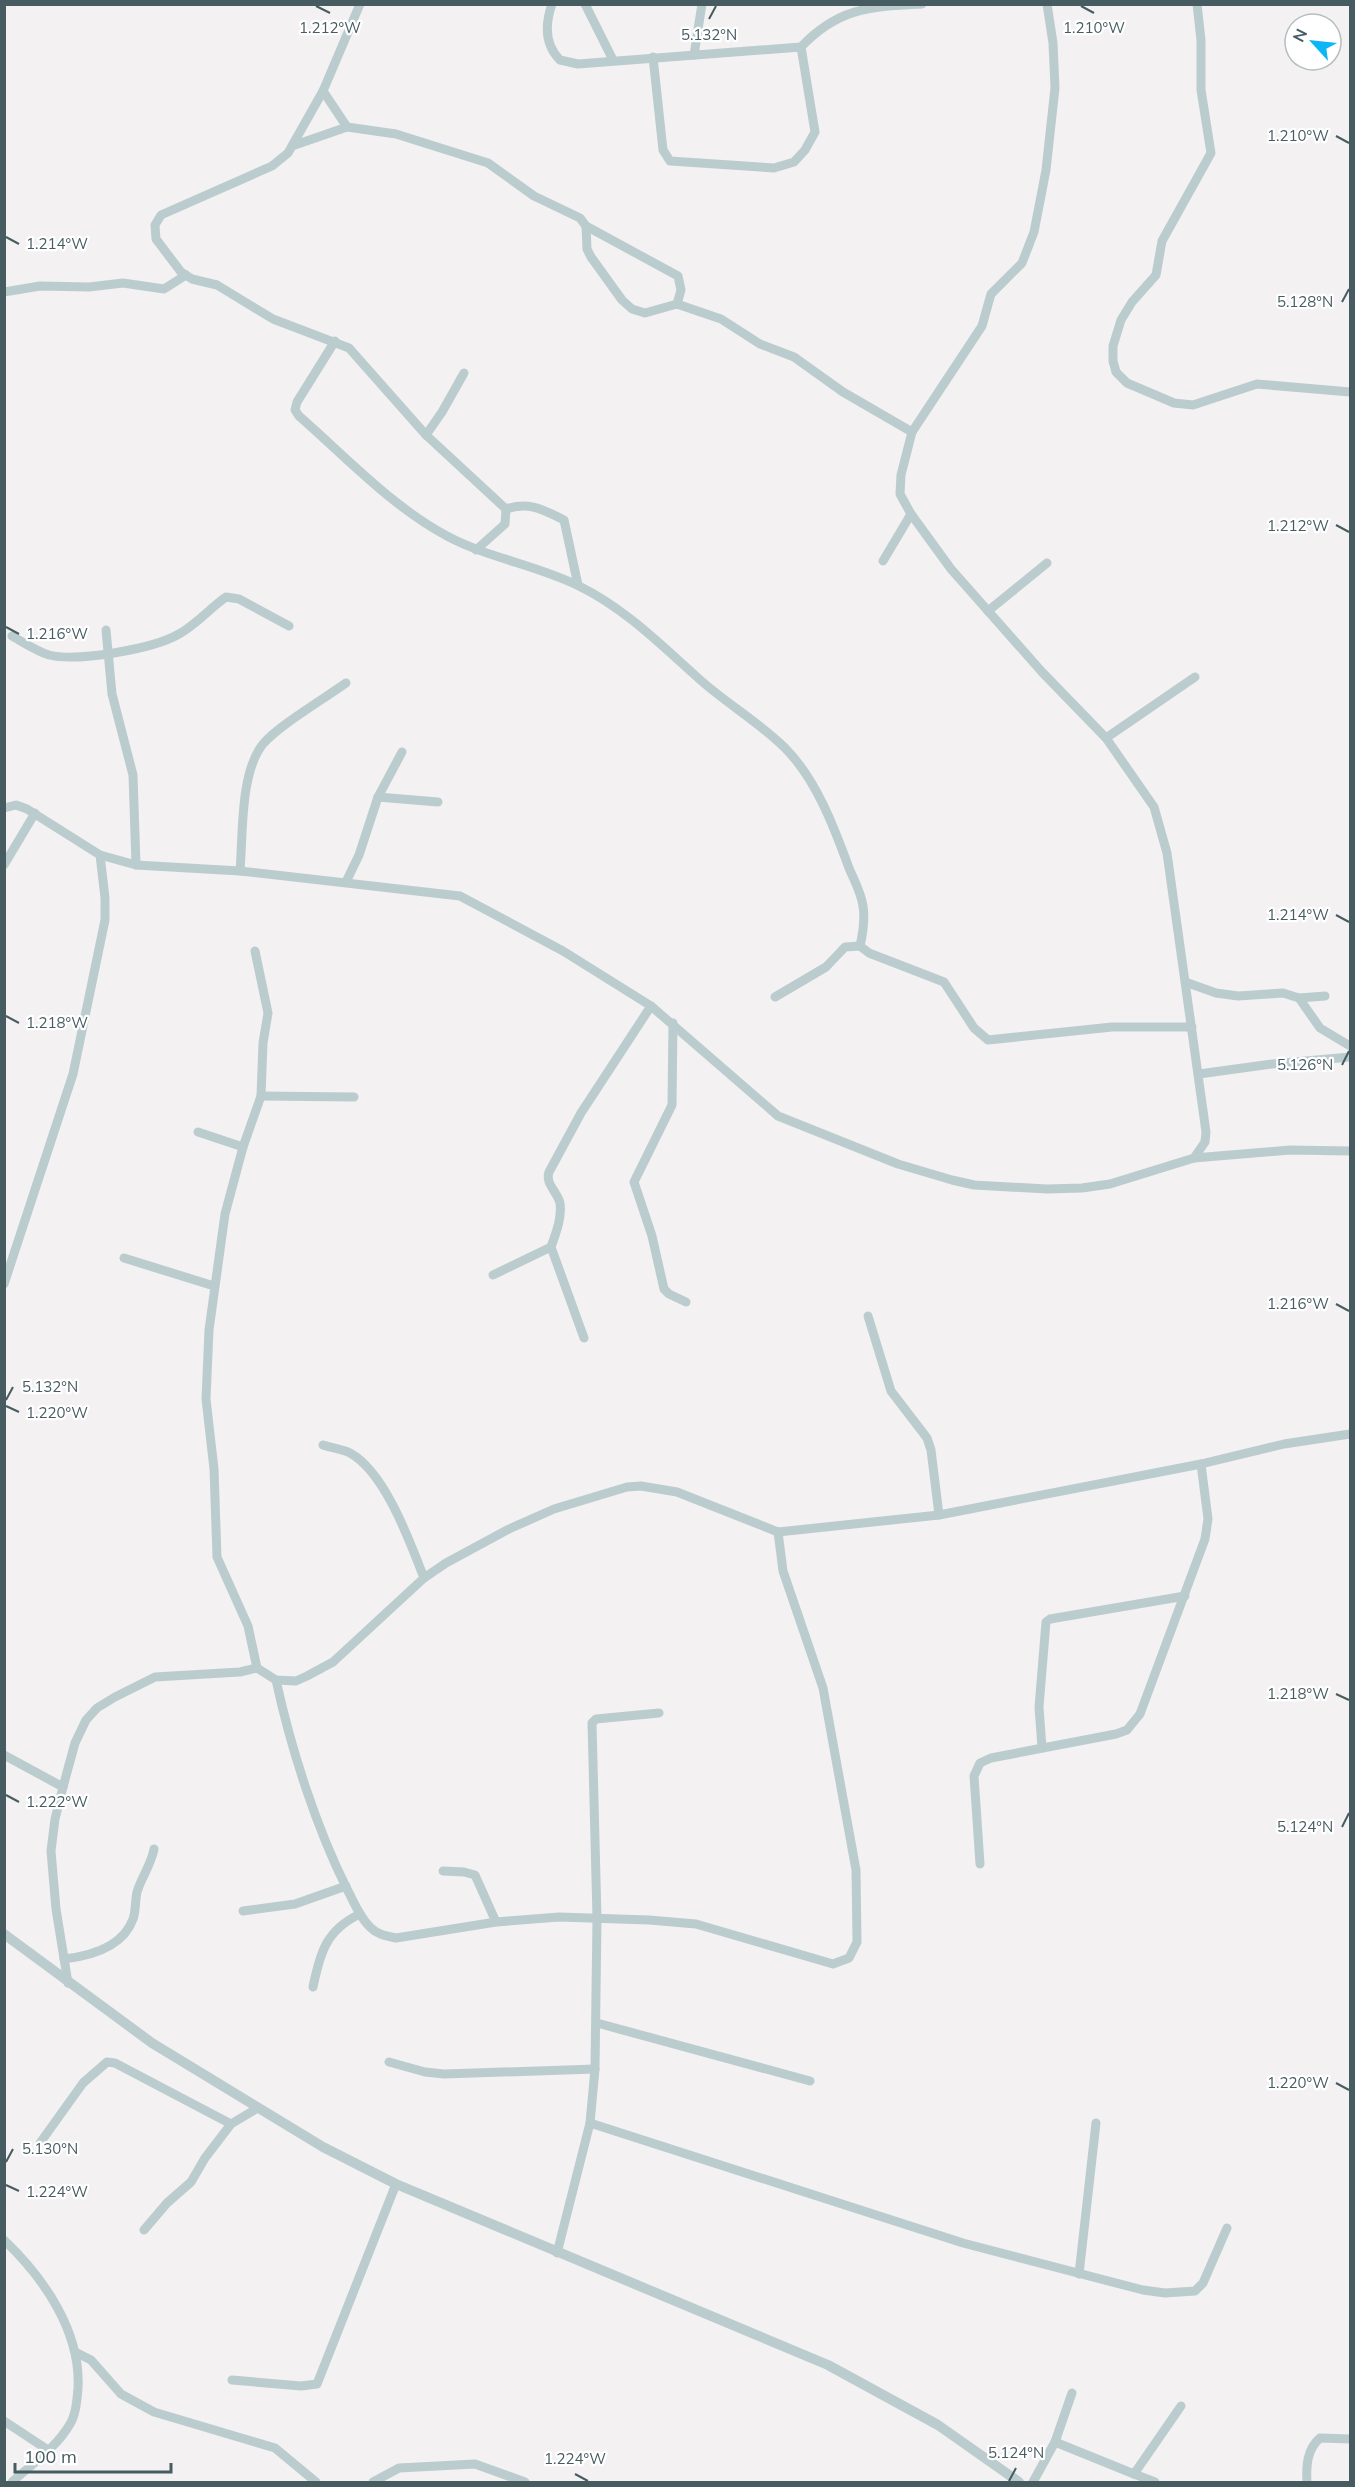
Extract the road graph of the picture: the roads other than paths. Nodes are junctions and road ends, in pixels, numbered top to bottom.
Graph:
1 (360, 4) edge
2 (552, 4) edge
3 (585, 4) edge
4 (702, 4) edge
5 (922, 4) edge
6 (1047, 4) edge
7 (1197, 4) edge
8 (801, 47) junction
9 (694, 55) junction
10 (653, 57) junction
11 (613, 60) junction
12 (323, 91) junction
13 (347, 127) junction
14 (295, 145) junction
15 (585, 226) junction
16 (186, 275) junction
17 (4, 292) edge
18 (677, 304) junction
19 (335, 341) junction
20 (464, 373) dead end
21 (1350, 392) edge
22 (912, 432) junction
23 (426, 435) junction
24 (506, 509) junction
25 (911, 514) junction
26 (476, 550) junction
27 (883, 561) dead end
28 (1047, 563) dead end
29 (578, 585) junction
30 (988, 611) junction
31 (289, 626) dead end
32 (106, 630) dead end
33 (12, 636) dead end
34 (107, 653) junction
35 (1195, 677) dead end
36 (346, 683) dead end
37 (1106, 738) junction
38 (402, 752) dead end
39 (378, 797) junction
40 (438, 802) dead end
41 (4, 808) edge
42 (35, 813) junction
43 (100, 855) junction
44 (4, 865) edge
45 (136, 865) junction
46 (240, 871) junction
47 (346, 882) junction
48 (860, 946) junction
49 (255, 951) dead end
50 (1188, 983) junction
51 (1326, 996) dead end
52 (775, 997) dead end
53 (1299, 998) junction
54 (651, 1006) junction
55 (673, 1023) junction
56 (1192, 1027) junction
57 (1350, 1046) edge
58 (1350, 1057) edge
59 (1198, 1074) junction
60 (261, 1096) junction
61 (354, 1097) dead end
62 (198, 1132) dead end
63 (243, 1147) junction
64 (1350, 1151) edge
65 (1194, 1158) junction
66 (551, 1247) junction
67 (124, 1258) dead end
68 (493, 1275) dead end
69 (4, 1284) edge
70 (214, 1286) junction
71 (686, 1302) dead end
72 (868, 1316) dead end
73 (584, 1338) dead end
74 (1350, 1434) edge
75 (323, 1446) dead end
76 (1201, 1464) junction
77 (939, 1515) junction
78 (778, 1532) junction
79 (424, 1578) junction
80 (1185, 1596) junction
81 (257, 1668) junction
82 (276, 1680) junction
83 (659, 1713) dead end
84 (1042, 1748) junction
85 (4, 1755) edge
86 (63, 1787) junction
87 (154, 1849) dead end
88 (980, 1864) dead end
89 (443, 1871) dead end
90 (346, 1886) junction
91 (243, 1911) dead end
92 (360, 1914) junction
93 (597, 1918) junction
94 (496, 1922) junction
95 (4, 1934) edge
96 (64, 1959) junction
97 (68, 1983) junction
98 (313, 1988) dead end
99 (597, 2023) junction
100 (388, 2062) dead end
101 (595, 2069) junction
102 (810, 2081) dead end
103 (256, 2109) junction
104 (590, 2123) junction
105 (1096, 2123) dead end
106 (231, 2124) junction
107 (40, 2143) dead end
108 (396, 2184) junction
109 (1227, 2228) dead end
110 (144, 2229) dead end
111 (4, 2240) edge
112 (557, 2253) junction
113 (1079, 2274) junction
114 (77, 2353) junction
115 (232, 2380) dead end
116 (1072, 2393) dead end
117 (1181, 2406) dead end
118 (4, 2421) edge
119 (1350, 2439) edge
120 (1054, 2442) junction
121 (48, 2450) junction
122 (1134, 2474) junction
123 (12, 2482) edge
124 (316, 2482) edge
125 (373, 2482) edge
126 (525, 2482) edge
127 (1019, 2482) edge
128 (1034, 2482) edge
129 (1155, 2482) edge
130 (1307, 2482) edge

1 - 12 street
2 - 11 street
3 - 11 street
4 - 9 street
5 - 8 street
6 - 22 street
7 - 21 street
8 - 9 street
8 - 10 street
9 - 10 street
10 - 11 street
12 - 13 street
12 - 14 street
13 - 14 street
13 - 15 street
14 - 16 street
15 - 18 street
15 - 18 street
16 - 17 street
16 - 19 street
18 - 22 street
19 - 23 street
19 - 26 street
20 - 23 street
22 - 25 street
23 - 24 street
24 - 26 street
24 - 29 street
25 - 27 street
25 - 30 street
26 - 29 street
28 - 30 street
29 - 48 street
30 - 37 street
31 - 34 street
32 - 34 street
33 - 34 street
34 - 45 street
35 - 37 street
36 - 46 street
37 - 50 street
38 - 39 street
39 - 40 street
39 - 47 street
41 - 42 street
42 - 43 street
42 - 44 street
43 - 45 street
43 - 69 street
45 - 46 street
46 - 47 street
47 - 54 street
48 - 52 street
48 - 56 street
49 - 60 street
50 - 53 street
50 - 56 street
51 - 53 street
53 - 57 street
54 - 55 street
54 - 66 street
55 - 65 street
55 - 71 street
56 - 59 street
58 - 59 street
59 - 65 street
60 - 61 street
60 - 63 street
62 - 63 street
63 - 70 street
64 - 65 street
66 - 68 street
66 - 73 street
67 - 70 street
70 - 81 street
72 - 77 street
74 - 76 street
75 - 79 street
76 - 77 street
76 - 80 street
77 - 78 street
78 - 79 street
78 - 93 street
79 - 82 street
80 - 84 street
80 - 84 street
81 - 82 street
81 - 86 street
82 - 90 street
83 - 93 street
84 - 88 street
85 - 86 street
86 - 96 street
87 - 96 street
89 - 94 street
90 - 91 street
90 - 92 street
92 - 94 street
92 - 98 street
93 - 94 street
93 - 99 street
95 - 97 street
96 - 97 street
97 - 103 street
99 - 101 street
99 - 102 street
100 - 101 street
101 - 104 street
103 - 106 street
103 - 108 street
104 - 112 street
104 - 113 street
105 - 113 street
106 - 107 street
106 - 110 street
108 - 112 street
108 - 115 street
109 - 113 street
111 - 114 street
112 - 127 street
114 - 121 street
114 - 124 street
116 - 120 street
117 - 122 street
118 - 121 street
119 - 130 street
120 - 122 street
120 - 128 street
121 - 123 street
122 - 129 street
125 - 126 street

